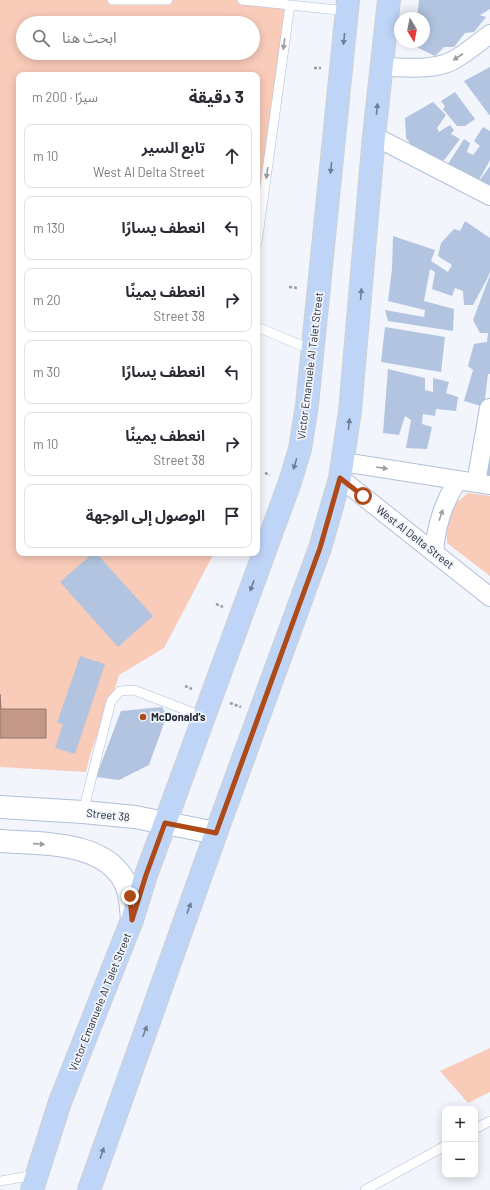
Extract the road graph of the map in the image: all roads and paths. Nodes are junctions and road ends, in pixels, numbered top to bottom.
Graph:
1 (112, 0) edge
2 (168, 0) edge
3 (242, 0) edge
4 (389, 0) edge
5 (290, 5) junction
6 (347, 6) edge
7 (490, 34) edge
8 (382, 67) junction
9 (374, 136) junction
10 (490, 196) edge
11 (260, 221) edge
12 (260, 328) edge
13 (312, 350) junction
14 (489, 408) dead end
15 (342, 470) junction
16 (265, 472) dead end
17 (290, 482) junction
18 (475, 483) edge
19 (434, 553) junction
20 (490, 597) edge
21 (216, 604) dead end
22 (241, 616) junction
23 (185, 686) dead end
24 (212, 696) junction
25 (260, 714) junction
26 (204, 718) junction
27 (0, 807) edge
28 (82, 812) junction
29 (165, 823) junction
30 (216, 833) junction
31 (0, 841) edge
32 (132, 920) junction
33 (490, 1121) edge
34 (478, 1127) edge
35 (442, 1148) edge
36 (0, 1181) edge
37 (34, 1182) edge
38 (89, 1190) edge
39 (365, 1190) edge

1 - 2 lane
3 - 5 lane
4 - 8 main road
5 - 6 lane
5 -> 11 lane
6 -> 13 main road, Victor Emanuele Al Talet Street
7 -> 8 street
9 -> 8 main road
9 - 10 street
15 -> 9 main road
12 - 13 lane
13 -> 17 main road, Victor Emanuele Al Talet Street
14 - 18 street
15 -> 18 street
15 - 19 street, West Al Delta Street
15 - 25 main road
16 - 17 path
17 -> 22 main road, Victor Emanuele Al Talet Street
19 -> 18 street
19 - 20 street, West Al Delta Street
21 - 22 path
22 - 24 main road, Victor Emanuele Al Talet Street
23 - 24 path
24 - 25 path
24 - 26 main road, Victor Emanuele Al Talet Street
25 - 30 main road
26 - 28 lane
26 - 29 main road, Victor Emanuele Al Talet Street
27 - 28 street, Street 38
28 - 29 street, Street 38
29 - 30 street, Street 38
29 - 32 main road, Victor Emanuele Al Talet Street
38 -> 30 main road
31 -> 32 street
32 - 37 main road, Victor Emanuele Al Talet Street
33 - 34 lane
35 - 39 lane
36 - 37 lane

